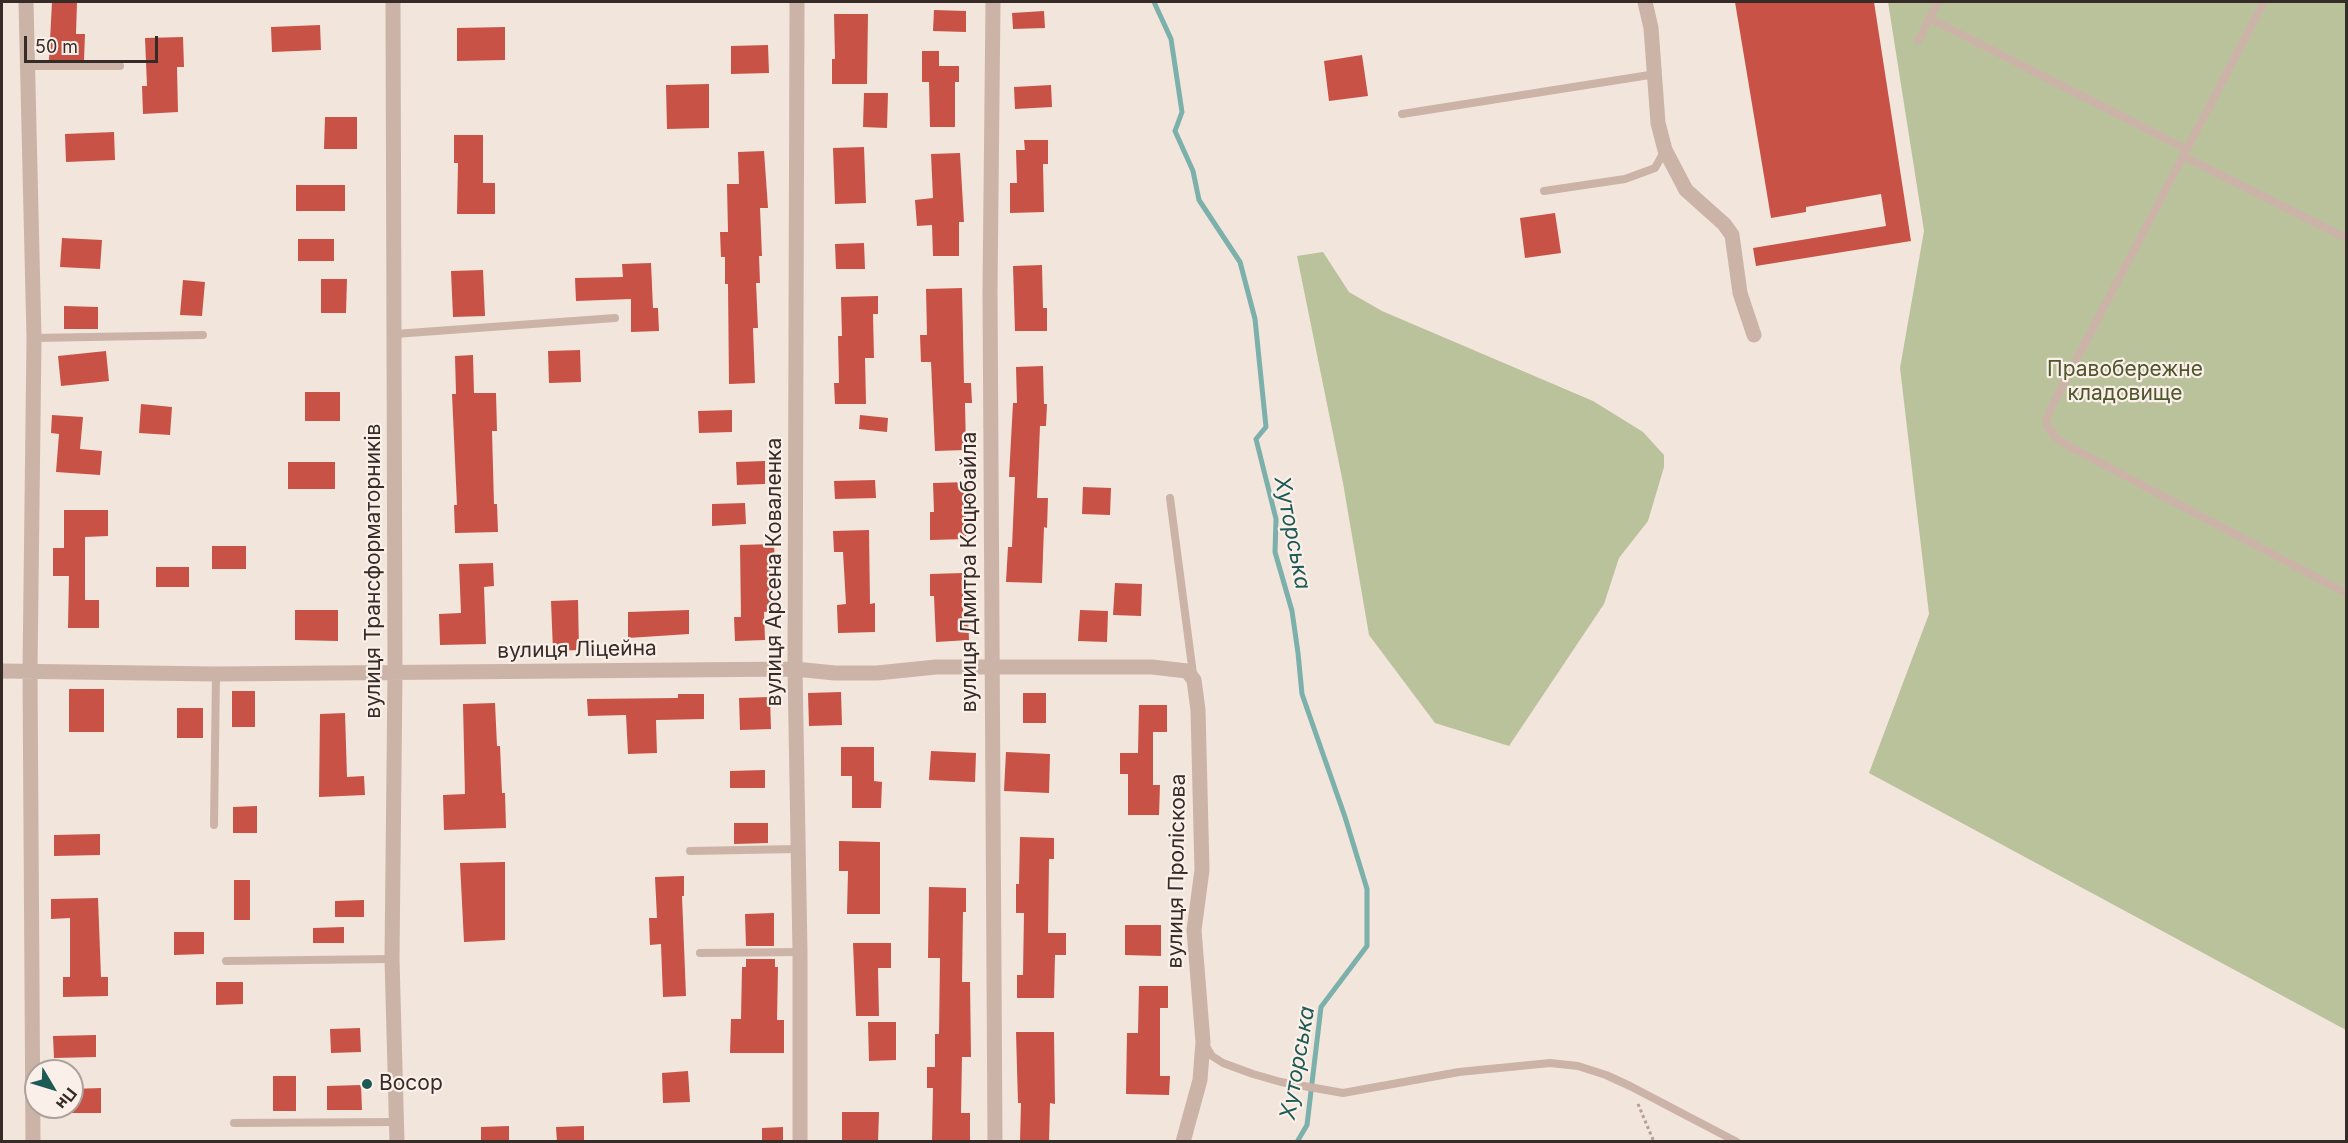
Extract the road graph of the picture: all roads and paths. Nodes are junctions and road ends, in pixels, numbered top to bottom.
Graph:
1 (26, 2) edge
2 (393, 2) edge
3 (797, 2) edge
4 (993, 2) edge
5 (1646, 2) edge
6 (1938, 2) edge
7 (2264, 2) edge
8 (1929, 18) junction
9 (1918, 41) dead end
10 (28, 66) junction
11 (120, 66) dead end
12 (1656, 74) junction
13 (1402, 114) dead end
14 (1665, 150) junction
15 (2184, 152) junction
16 (1544, 191) dead end
17 (2346, 238) edge
18 (615, 318) dead end
19 (395, 334) junction
20 (203, 335) dead end
21 (1754, 335) dead end
22 (34, 338) junction
23 (1170, 498) dead end
24 (2346, 593) edge
25 (991, 668) junction
26 (795, 669) junction
27 (2, 671) edge
28 (30, 671) junction
29 (395, 673) junction
30 (216, 674) junction
31 (1194, 680) junction
32 (214, 825) dead end
33 (798, 849) junction
34 (690, 851) dead end
35 (800, 952) junction
36 (700, 953) dead end
37 (392, 958) junction
38 (226, 961) dead end
39 (1203, 1042) junction
40 (1630, 1086) junction
41 (397, 1122) junction
42 (234, 1123) dead end
43 (33, 1142) edge
44 (398, 1142) edge
45 (800, 1142) edge
46 (995, 1142) edge
47 (1184, 1142) edge
48 (1654, 1142) edge
49 (1737, 1142) edge

1 - 10 street
2 - 19 street, вулиця Трансформаторників
3 - 26 street, вулиця Арсена Коваленка
4 - 25 street, вулиця Дмитра Коцюбайла
5 - 12 street
6 - 8 lane
7 - 15 lane
8 - 9 lane
8 - 15 lane
10 - 11 lane
10 - 22 street
12 - 13 lane
12 - 14 street
14 - 16 lane
14 - 21 street
15 - 17 lane
15 - 24 lane
18 - 19 lane
19 - 29 street, вулиця Трансформаторників
20 - 22 lane
22 - 28 street
23 - 31 lane
25 - 26 street, вулиця Ліцейна
25 - 31 street, вулиця Ліцейна
25 - 46 street, вулиця Дмитра Коцюбайла
26 - 29 street, вулиця Ліцейна
26 - 33 street, вулиця Арсена Коваленка
27 - 28 street, вулиця Ліцейна
28 - 30 street, вулиця Ліцейна
28 - 43 street
29 - 30 street, вулиця Ліцейна
29 - 37 street, вулиця Трансформаторників
30 - 32 lane
31 - 39 street, вулиця Проліскова
33 - 34 lane
33 - 35 street, вулиця Арсена Коваленка
35 - 36 lane
35 - 45 street, вулиця Арсена Коваленка
37 - 38 lane
37 - 41 street, вулиця Трансформаторників
39 - 40 lane
39 - 47 street, вулиця Проліскова
40 - 48 path
40 - 49 lane
41 - 42 lane
41 - 44 street, вулиця Трансформаторників

